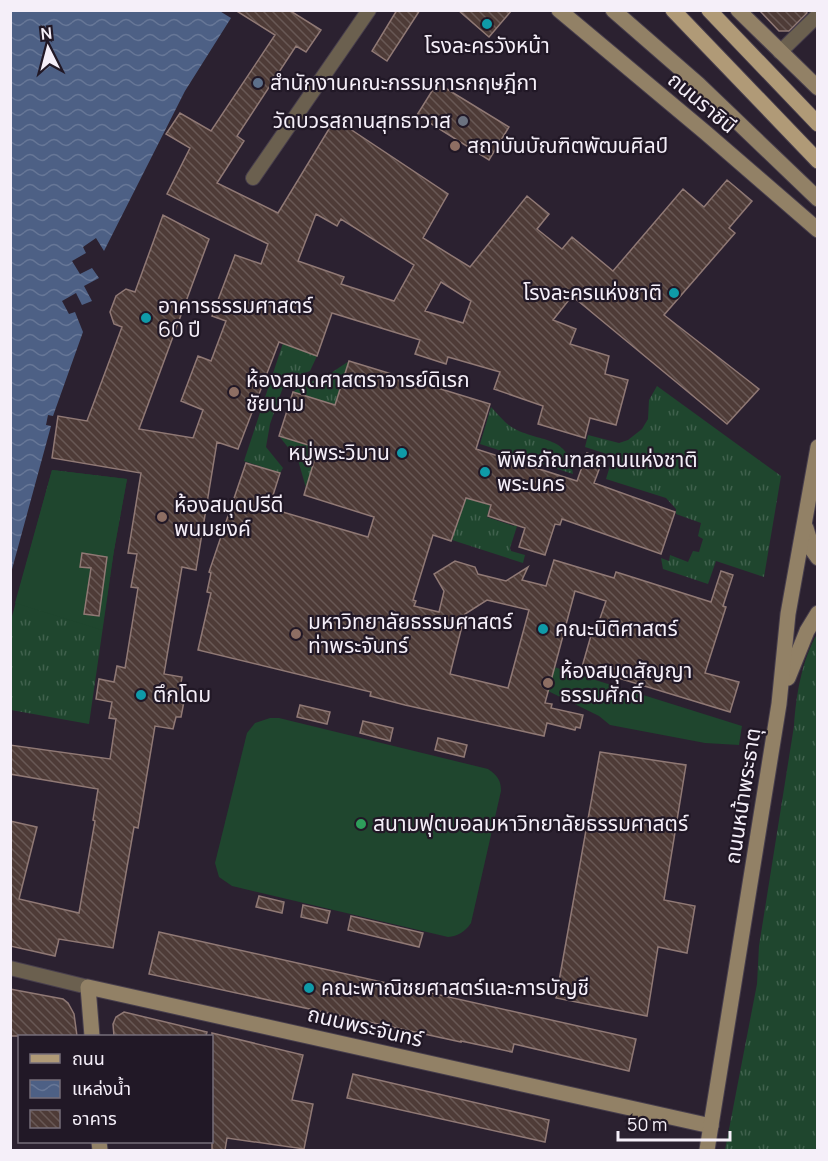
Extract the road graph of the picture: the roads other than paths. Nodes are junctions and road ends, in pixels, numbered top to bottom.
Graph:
1 (369, 10) edge
2 (558, 10) edge
3 (613, 10) edge
4 (674, 10) edge
5 (709, 10) edge
6 (738, 10) edge
7 (818, 15) edge
8 (780, 52) junction
9 (818, 88) edge
10 (818, 124) edge
11 (818, 161) edge
12 (253, 178) dead end
13 (818, 199) edge
14 (818, 230) edge
15 (818, 447) edge
16 (804, 522) junction
17 (818, 558) edge
18 (818, 613) edge
19 (779, 704) junction
20 (10, 968) edge
21 (81, 984) junction
22 (92, 1035) edge
23 (711, 1126) junction
24 (707, 1150) edge

1 - 12 street
2 - 14 street, ถนนราชินี
3 - 13 street, ถนนราชินี
4 - 11 main road
5 - 10 main road
6 - 8 street
7 - 8 street
8 - 9 street
15 - 16 street, ถนนหน้าพระธาตุ
16 - 17 street
16 - 19 street, ถนนหน้าพระธาตุ
18 - 19 street
19 - 23 street, ถนนหน้าพระธาตุ
20 - 21 street, ถนนพระจันทร์
21 - 22 street
21 - 23 street, ถนนพระจันทร์
23 - 24 street, ถนนหน้าพระธาตุ

